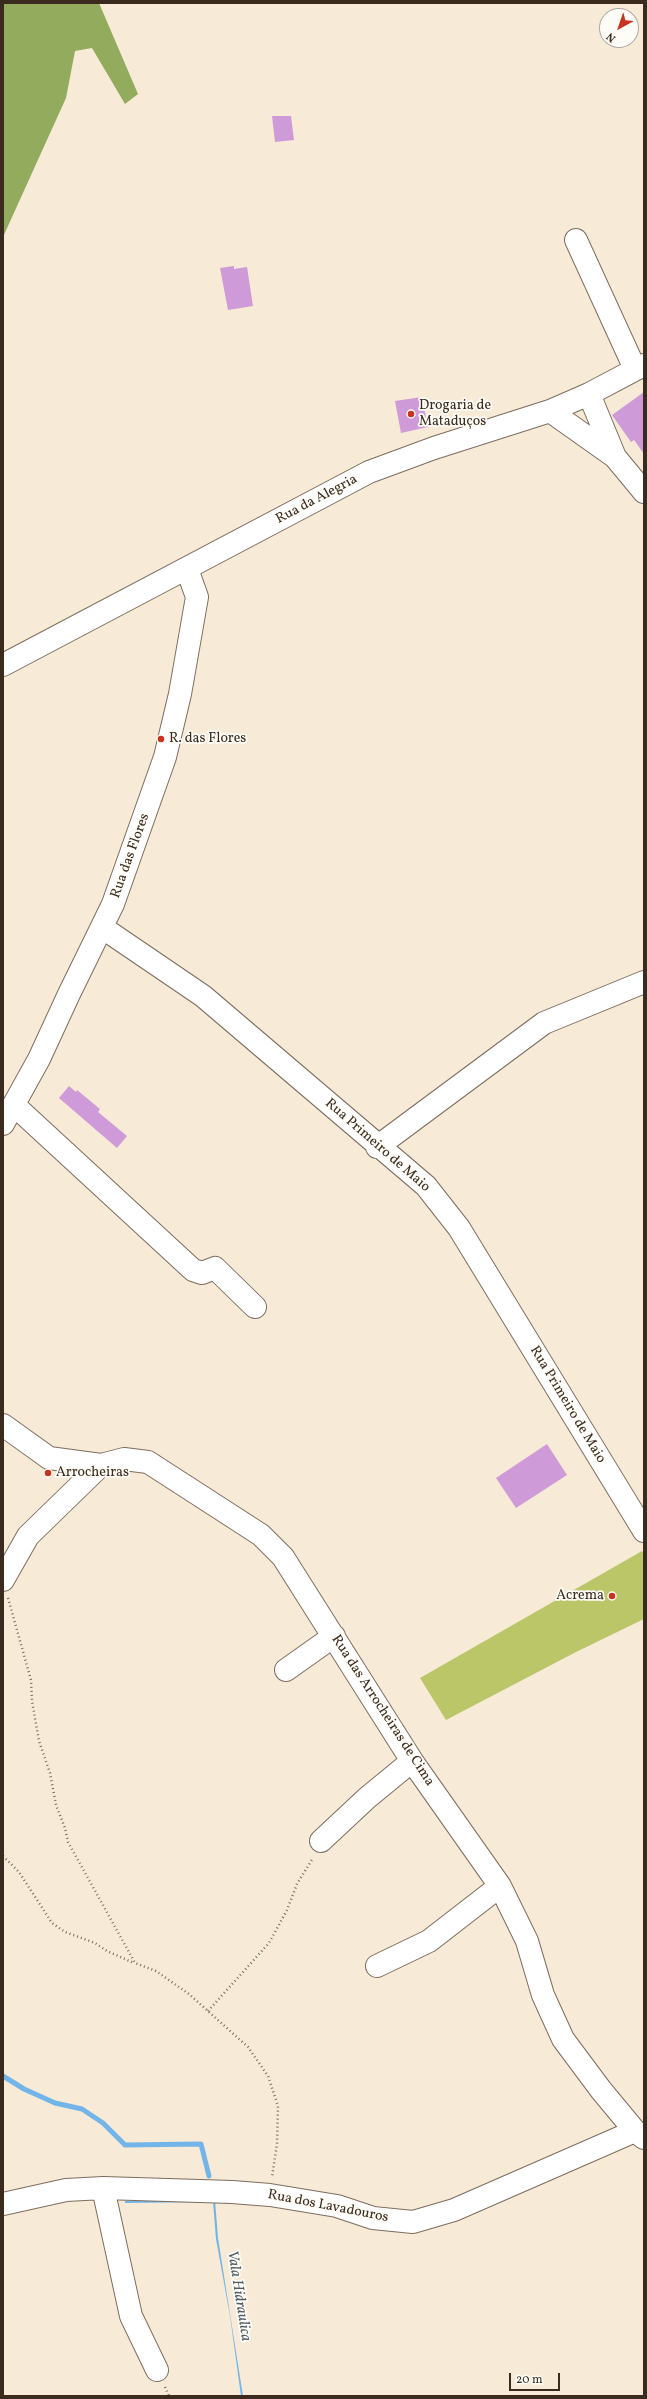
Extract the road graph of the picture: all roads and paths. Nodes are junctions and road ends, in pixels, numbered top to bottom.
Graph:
1 (576, 240) dead end
2 (639, 367) edge
3 (589, 394) junction
4 (550, 411) junction
5 (615, 456) junction
6 (644, 492) edge
7 (187, 569) junction
8 (3, 665) edge
9 (103, 928) junction
10 (644, 982) edge
11 (14, 1105) junction
12 (3, 1124) edge
13 (378, 1146) junction
14 (255, 1307) dead end
15 (3, 1425) edge
16 (101, 1465) junction
17 (644, 1531) edge
18 (3, 1580) edge
19 (334, 1636) junction
20 (286, 1670) dead end
21 (412, 1761) junction
22 (321, 1841) joint
23 (3, 1856) edge
24 (500, 1886) junction
25 (135, 1963) junction
26 (377, 1966) dead end
27 (208, 2011) junction
28 (640, 2134) edge
29 (103, 2188) junction
30 (270, 2195) junction
31 (3, 2204) edge
32 (157, 2370) dead end

1 - 2 street
2 - 3 street, Rua da Alegria
3 - 4 street, Rua da Alegria
3 - 5 street
4 - 5 street
4 - 7 street, Rua da Alegria
5 - 6 street
7 - 8 street, Rua da Alegria
7 - 9 street, Rua das Flores
9 - 11 street, Rua das Flores
9 - 13 street, Rua Primeiro de Maio
10 - 13 street
11 - 12 street, Rua das Flores
11 - 14 street
13 - 17 street, Rua Primeiro de Maio
15 - 16 street, Rua das Arrocheiras de Cima
16 - 18 street
16 - 19 street, Rua das Arrocheiras de Cima
18 - 25 path
19 - 20 street
19 - 21 street, Rua das Arrocheiras de Cima
21 - 22 street
21 - 24 street, Rua das Arrocheiras de Cima
22 - 27 path
23 - 25 path
24 - 26 street
24 - 28 street, Rua das Arrocheiras de Cima
25 - 27 path
27 - 30 path
28 - 30 street, Rua dos Lavadouros
29 - 30 street, Rua dos Lavadouros
29 - 31 street, Rua dos Lavadouros
29 - 32 street

